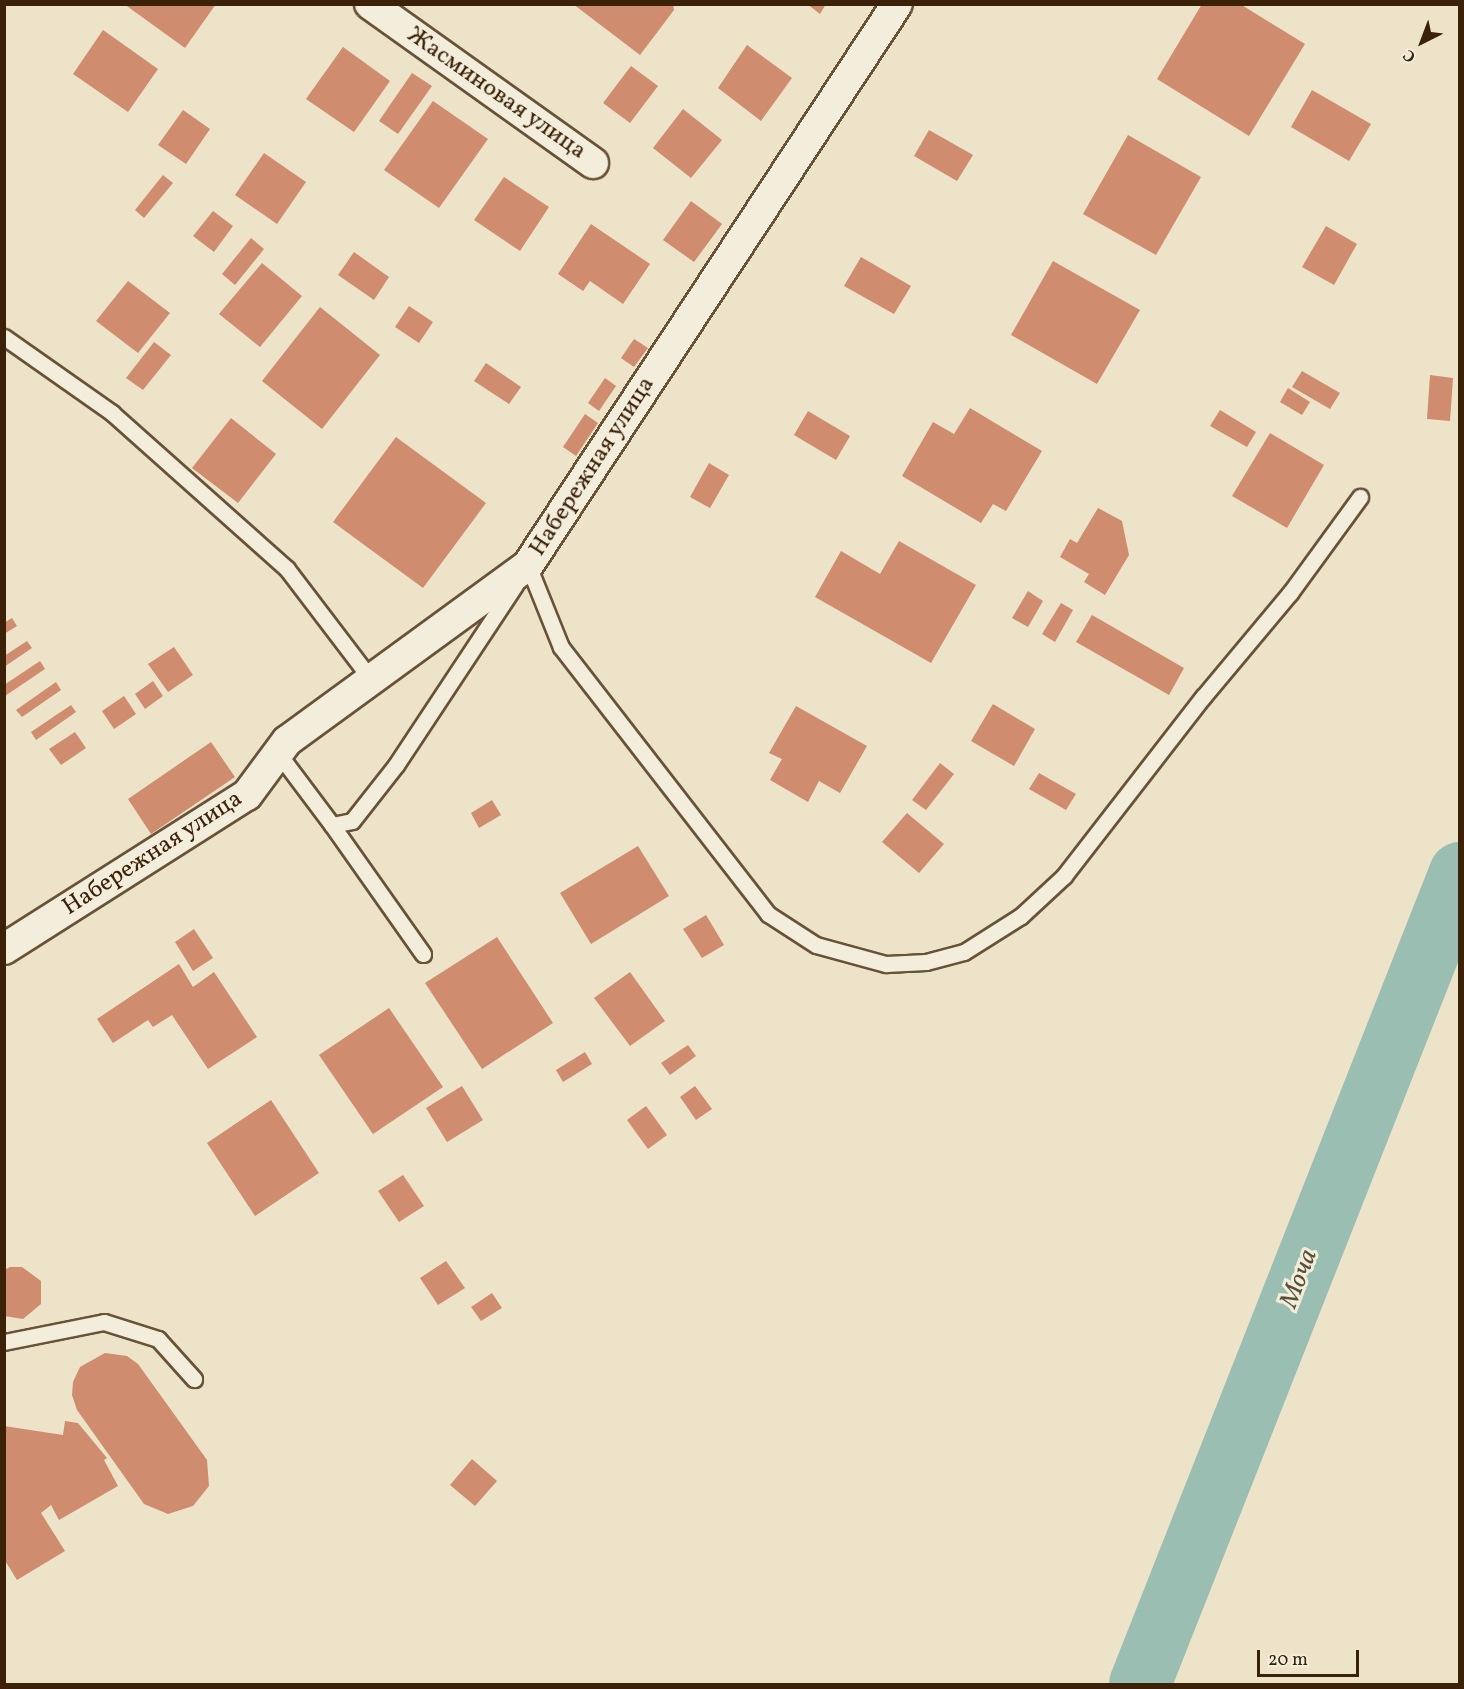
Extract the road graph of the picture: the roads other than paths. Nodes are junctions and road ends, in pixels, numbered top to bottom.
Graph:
1 (370, 4) edge
2 (897, 4) edge
3 (593, 163) dead end
4 (4, 337) edge
5 (1360, 497) dead end
6 (528, 565) junction
7 (370, 678) junction
8 (278, 753) junction
9 (332, 825) junction
10 (4, 949) edge
11 (423, 954) dead end
12 (4, 1342) edge
13 (194, 1379) dead end

1 - 3 street, Жасминовая улица
2 - 6 street, Набережная улица
4 - 7 lane
5 - 6 lane
6 - 7 street, Набережная улица
6 - 9 lane
7 - 8 street, Набережная улица
8 - 9 lane
8 - 10 street, Набережная улица
9 - 11 lane
12 - 13 lane

